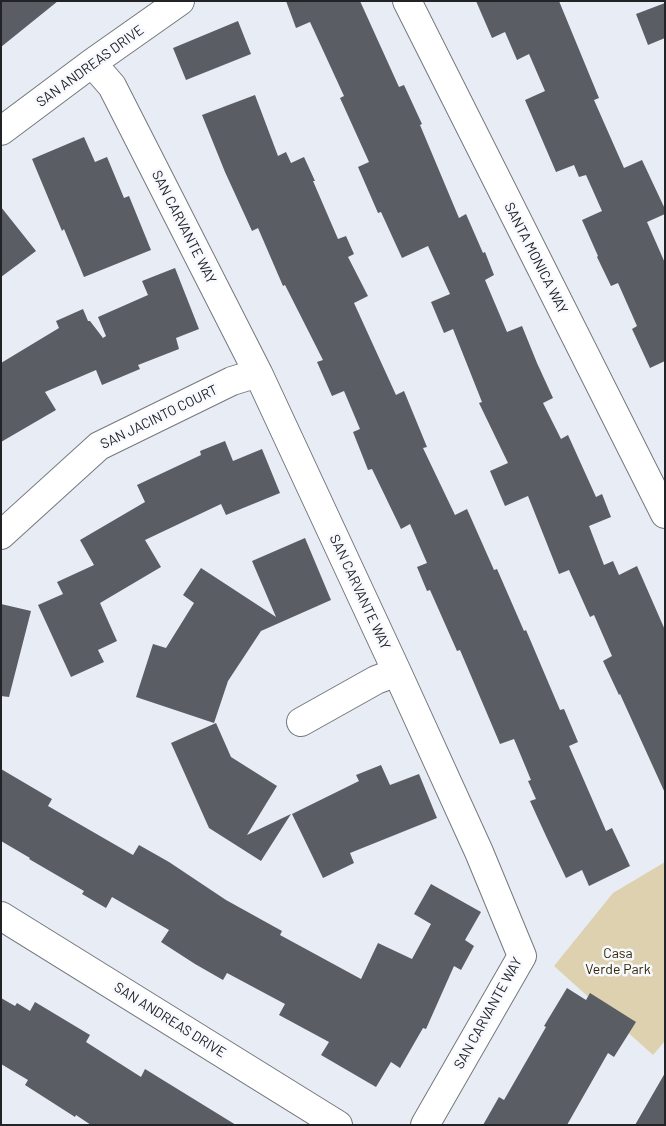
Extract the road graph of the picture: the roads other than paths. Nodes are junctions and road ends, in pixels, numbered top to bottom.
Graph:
1 (180, 1) edge
2 (407, 1) edge
3 (92, 63) junction
4 (1, 131) edge
5 (258, 373) junction
6 (665, 514) edge
7 (1, 535) edge
8 (397, 672) junction
9 (301, 722) dead end
10 (1, 916) edge
11 (338, 1125) edge
12 (425, 1125) edge

1 - 3 street, SAN ANDREAS DRIVE
2 - 6 street, SANTA MONICA WAY
3 - 4 street, SAN ANDREAS DRIVE
3 - 5 street, SAN CARVANTE WAY
5 - 7 street, SAN JACINTO COURT
5 - 8 street, SAN CARVANTE WAY
8 - 9 street
8 - 12 street, SAN CARVANTE WAY
10 - 11 street, SAN ANDREAS DRIVE

